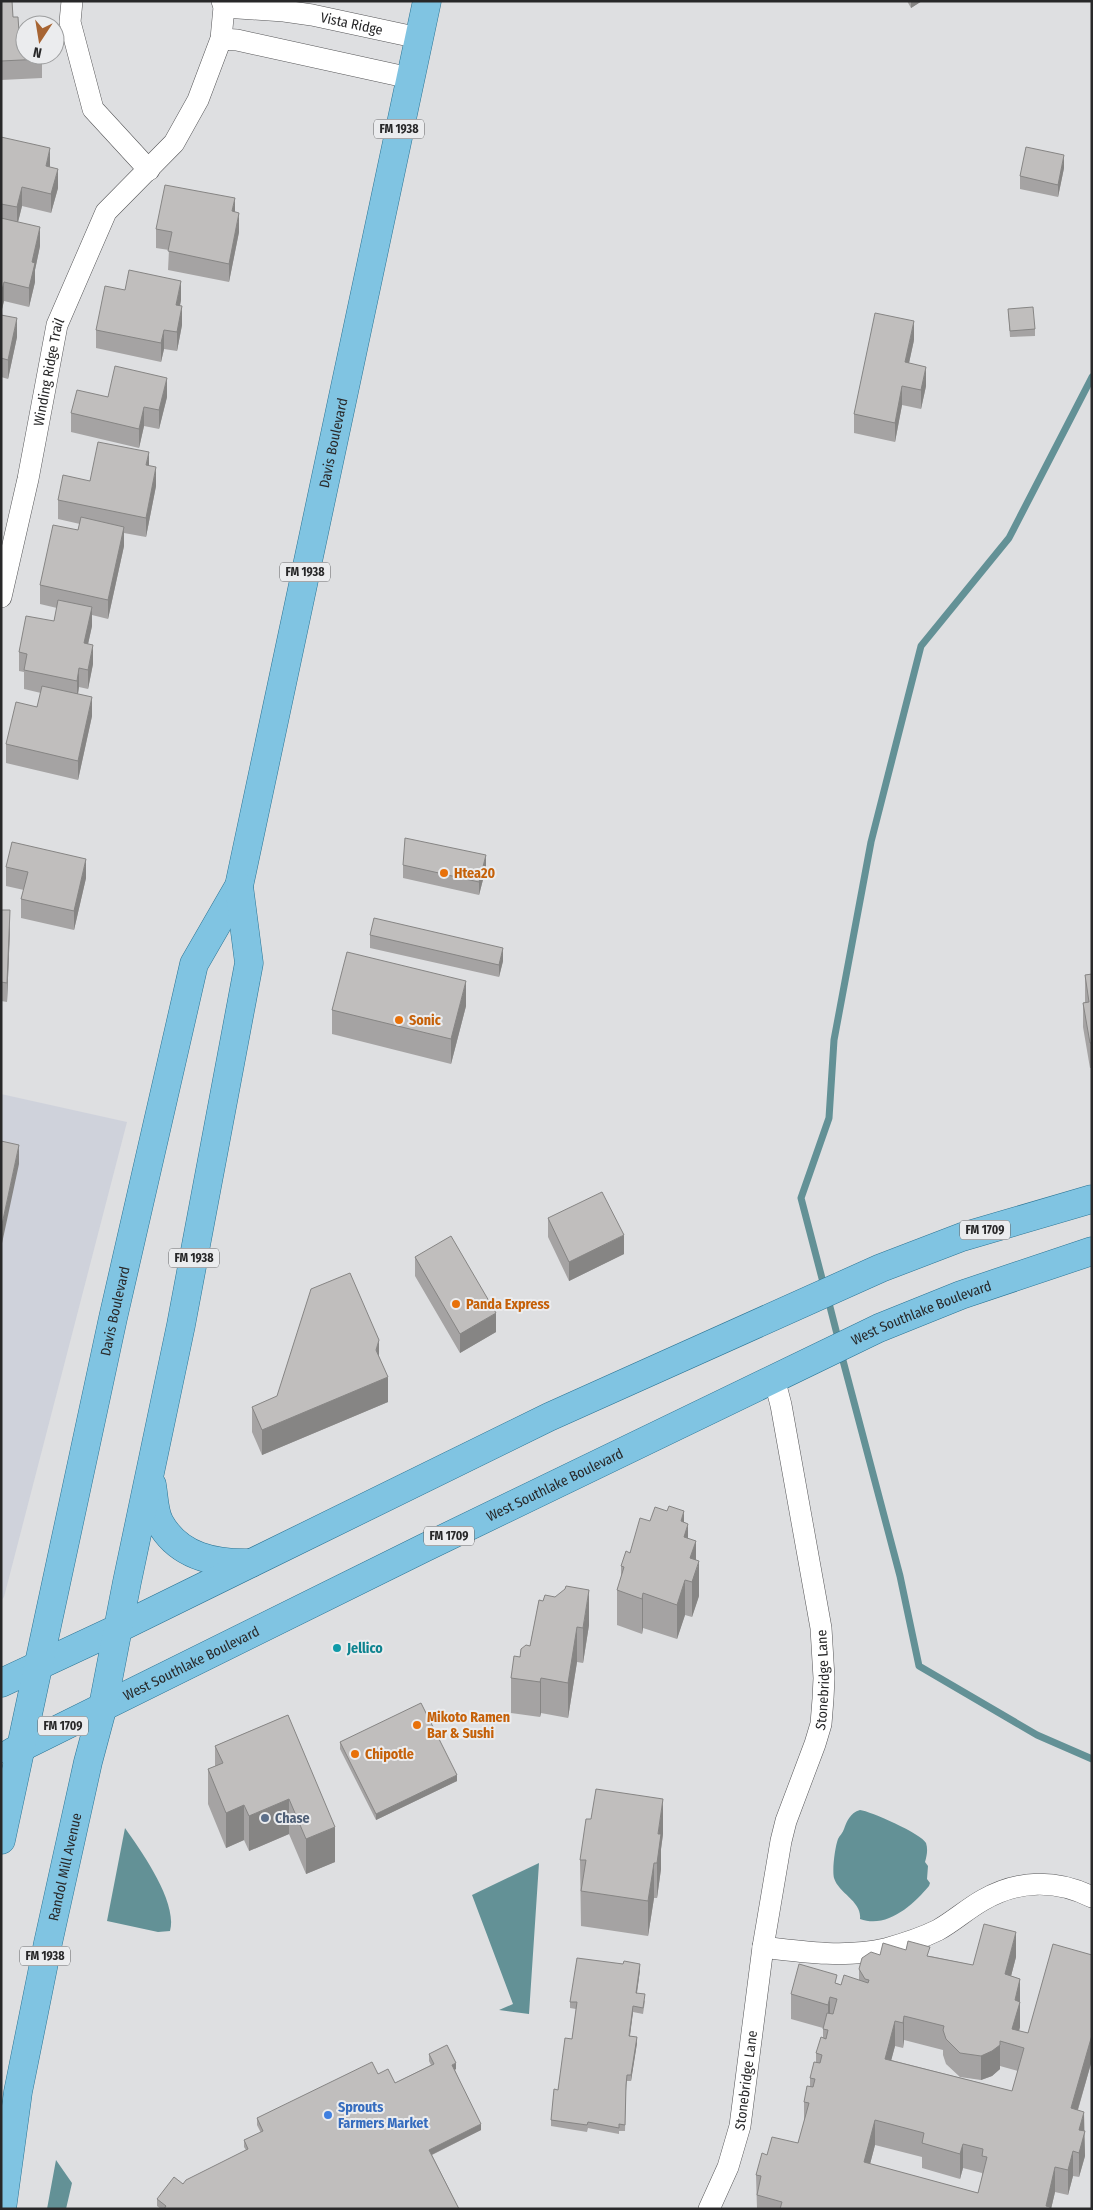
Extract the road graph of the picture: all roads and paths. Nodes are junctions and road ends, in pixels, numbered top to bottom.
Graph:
1 (72, 1) edge
2 (427, 1) edge
3 (223, 4) edge
4 (419, 38) junction
5 (220, 39) junction
6 (410, 78) junction
7 (149, 170) junction
8 (1, 598) edge
9 (239, 886) junction
10 (1092, 1199) edge
11 (1092, 1251) edge
12 (785, 1373) junction
13 (150, 1474) junction
14 (252, 1563) junction
15 (118, 1628) junction
16 (40, 1664) junction
17 (1, 1683) edge
18 (103, 1706) junction
19 (12, 1752) edge
20 (1, 1840) edge
21 (1092, 1897) edge
22 (763, 1947) junction
23 (2, 2209) edge
24 (709, 2209) edge

1 - 7 street
2 - 4 main road, Davis Boulevard / FM 1938
3 - 4 street, Vista Ridge
3 - 5 street, Winding Ridge Trail
4 - 6 main road, Davis Boulevard / FM 1938
5 - 6 street
5 - 7 street, Winding Ridge Trail
6 - 9 main road, Davis Boulevard / FM 1938
7 - 8 street, Winding Ridge Trail
9 - 13 main road, Davis Boulevard / FM 1938
9 - 16 main road, Davis Boulevard / FM 1938
10 - 14 main road, FM 1709
11 - 12 main road, West Southlake Boulevard / FM 1709
12 - 18 main road, West Southlake Boulevard / FM 1709
12 - 22 street, Stonebridge Lane
13 - 14 main road
13 - 15 main road, Davis Boulevard / FM 1938
14 - 15 main road, FM 1709
15 - 16 main road, FM 1709
15 - 18 main road, Davis Boulevard / FM 1938
16 - 17 main road, FM 1709
16 - 19 main road, Davis Boulevard / FM 1938
18 - 19 main road, West Southlake Boulevard / FM 1709
18 - 23 main road, Randol Mill Avenue / FM 1938
19 - 20 main road, FM 1938
21 - 22 street
22 - 24 street, Stonebridge Lane

